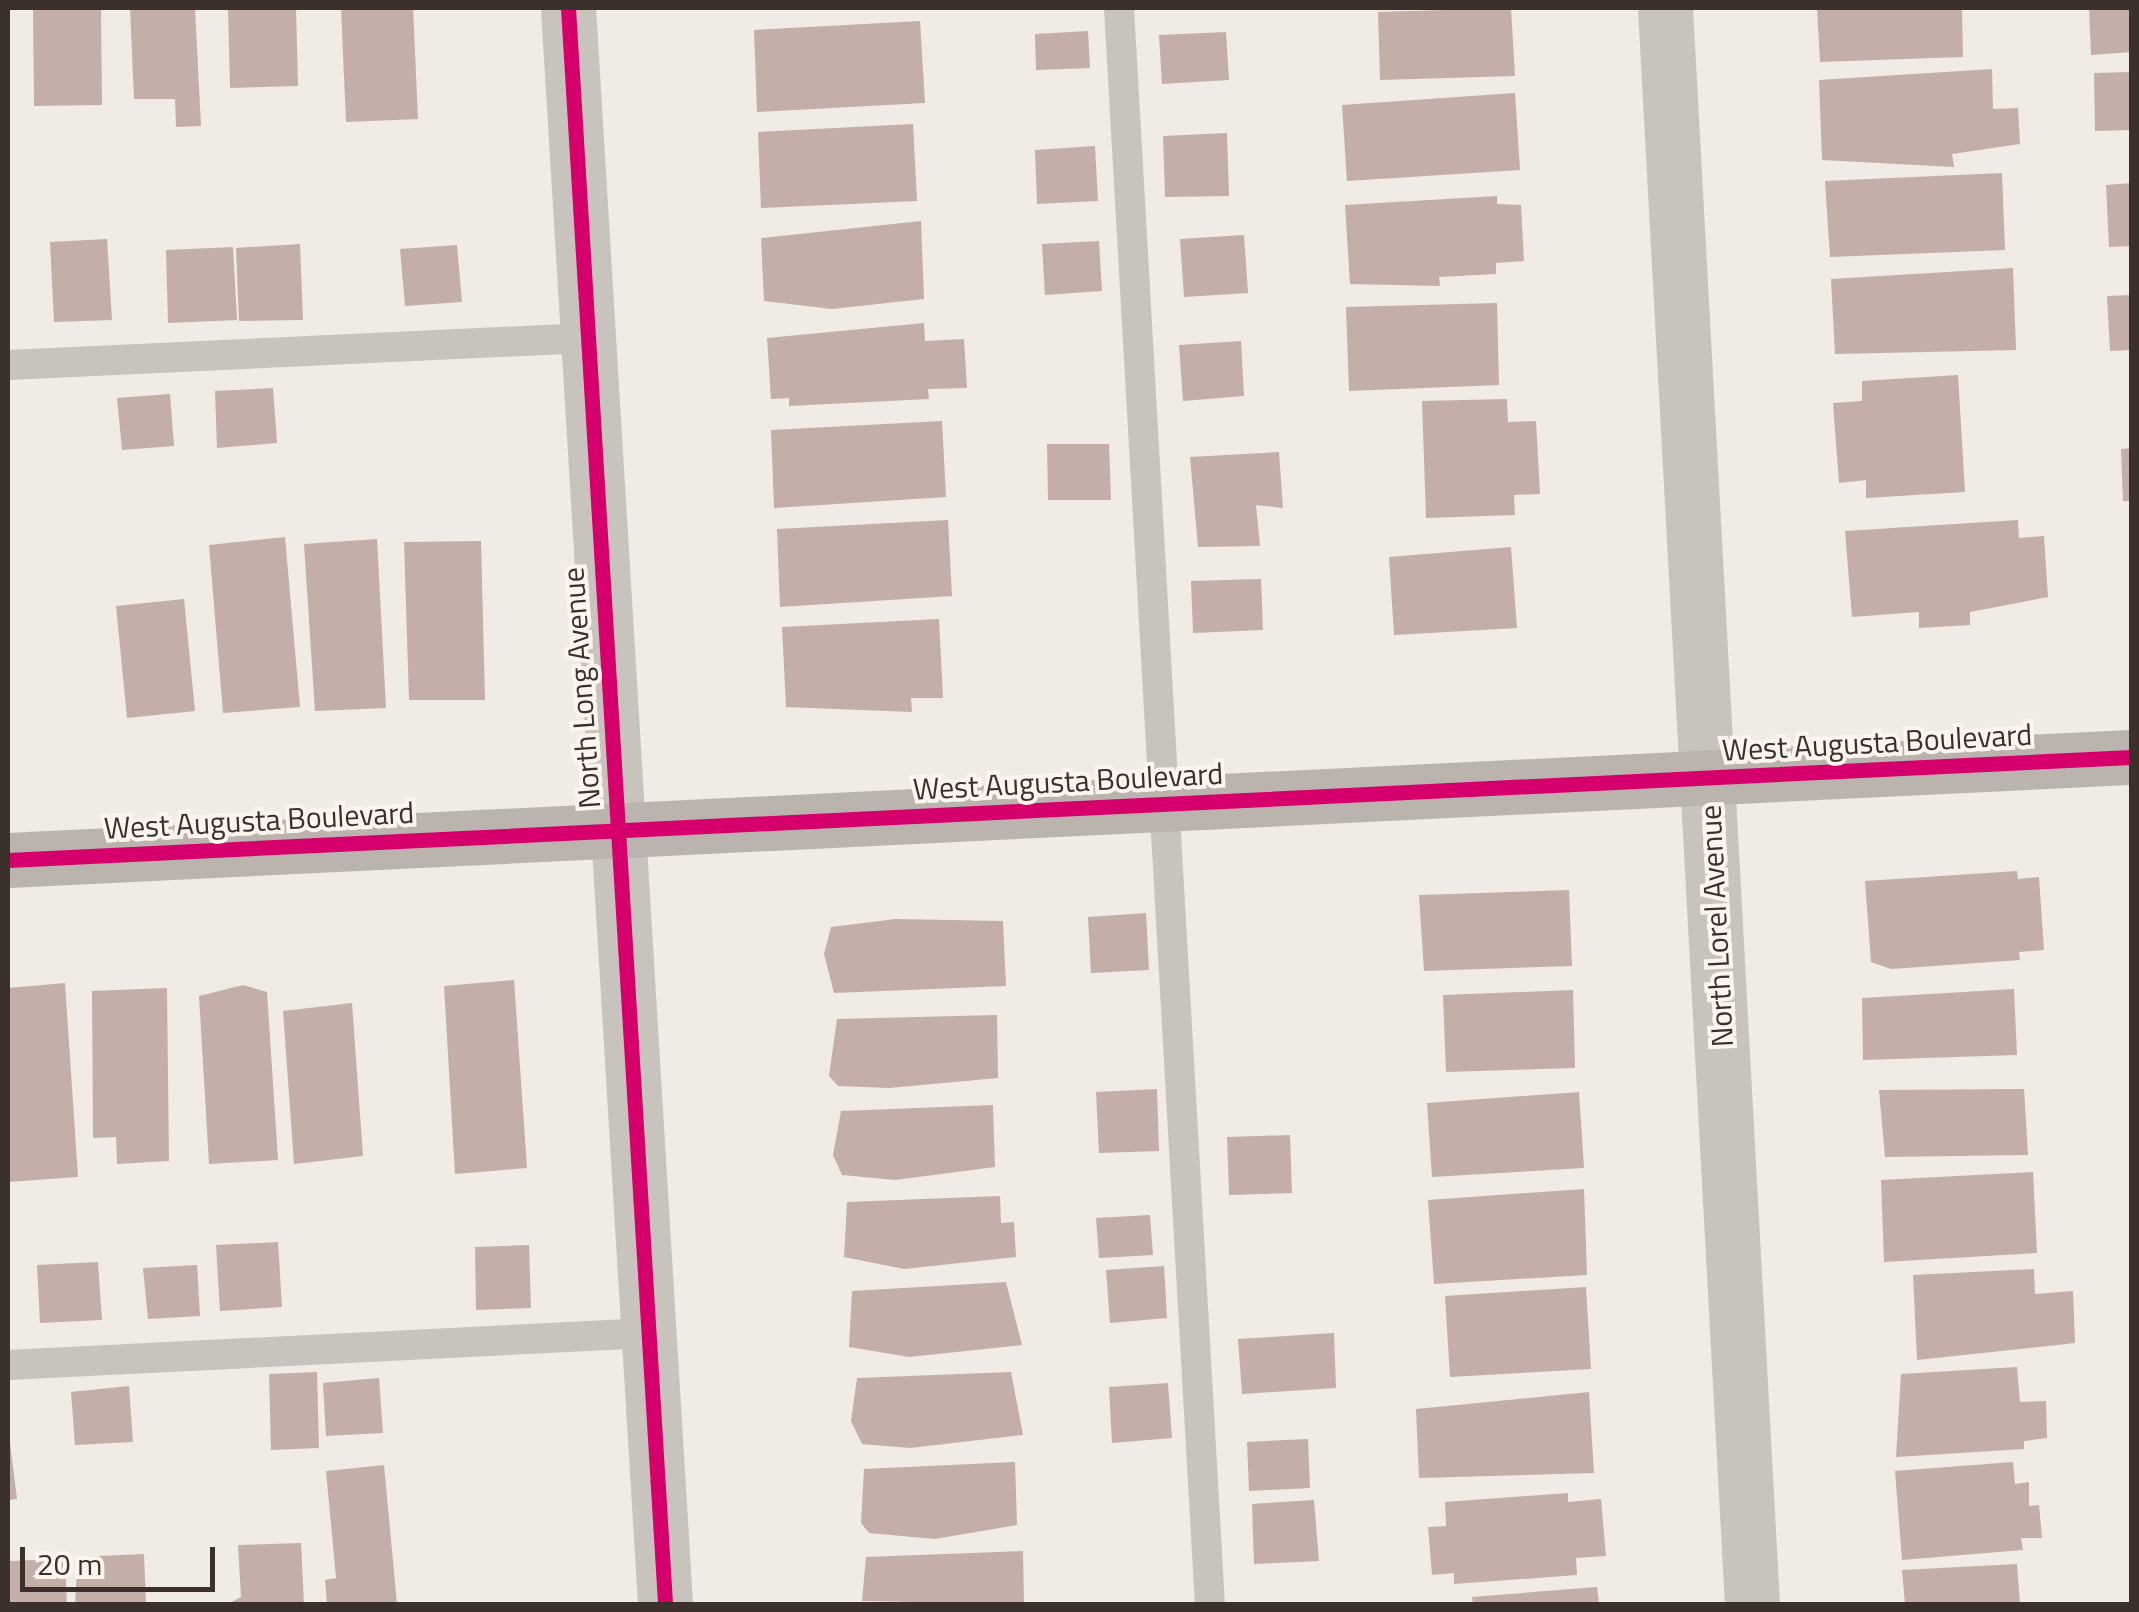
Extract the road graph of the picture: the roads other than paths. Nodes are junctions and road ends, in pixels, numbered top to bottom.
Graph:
1 (568, 8) edge
2 (1118, 8) edge
3 (1665, 8) edge
4 (588, 338) junction
5 (8, 365) edge
6 (2132, 757) edge
7 (1708, 777) junction
8 (1164, 804) junction
9 (618, 830) junction
10 (8, 860) edge
11 (648, 1333) junction
12 (8, 1364) edge
13 (665, 1604) edge
14 (1210, 1604) edge
15 (1752, 1604) edge

1 - 4 street, North Long Avenue
2 - 8 lane
3 - 7 street, North Lorel Avenue
4 - 5 lane
4 - 9 street, North Long Avenue
6 - 7 street, West Augusta Boulevard
7 - 8 street, West Augusta Boulevard
7 - 15 street, North Lorel Avenue
8 - 9 street, West Augusta Boulevard
8 - 14 lane
9 - 10 street, West Augusta Boulevard
9 - 11 street, North Long Avenue
11 - 12 lane
11 - 13 street, North Long Avenue

